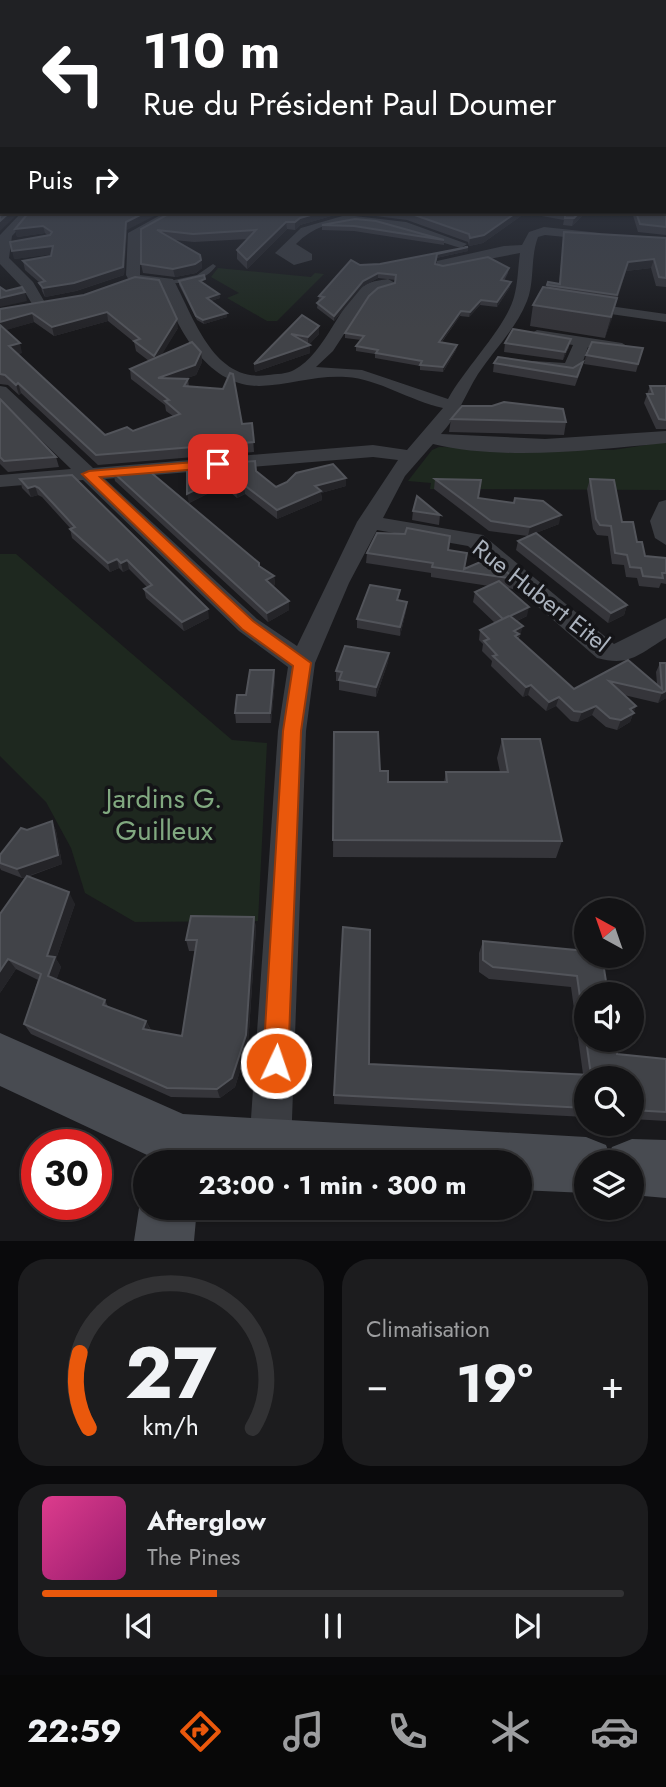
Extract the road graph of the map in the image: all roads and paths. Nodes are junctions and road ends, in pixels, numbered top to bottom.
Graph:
1 (26, 214) edge
2 (170, 214) edge
3 (606, 236) edge
4 (7, 240) edge
5 (461, 244) junction
6 (289, 245) dead end
7 (527, 249) junction
8 (486, 254) junction
9 (457, 260) junction
10 (442, 264) edge
11 (213, 266) dead end
12 (135, 279) junction
13 (168, 282) junction
14 (388, 283) edge
15 (116, 286) edge
16 (521, 298) junction
17 (543, 301) edge
18 (567, 304) edge
19 (40, 306) edge
20 (666, 318) edge
21 (503, 329) junction
22 (582, 342) junction
23 (327, 348) junction
24 (629, 350) edge
25 (483, 355) junction
26 (301, 373) junction
27 (381, 379) junction
28 (0, 391) edge
29 (454, 405) junction
30 (430, 437) junction
31 (666, 437) edge
32 (411, 456) junction
33 (89, 474) junction
34 (0, 481) edge
35 (666, 506) edge
36 (368, 522) junction
37 (666, 538) edge
38 (666, 627) edge
39 (302, 663) junction
40 (0, 1059) edge
41 (270, 1147) junction
42 (174, 1150) edge
43 (215, 1150) edge
44 (574, 1164) edge
45 (644, 1168) edge
46 (666, 1169) edge
47 (167, 1220) edge
48 (164, 1241) edge

1 - 4 street
2 - 12 street
3 - 7 street
4 - 19 street
5 - 6 street
5 - 8 street
5 - 9 street
7 - 8 street
7 - 16 street
8 - 9 street
9 - 10 street
11 - 13 lane
12 - 13 street
12 - 15 street
13 - 26 street
14 - 23 street
16 - 17 street
16 - 21 street
18 - 20 street
21 - 22 street
21 - 25 street
22 - 24 street
22 - 25 street
23 - 26 street
23 - 27 street
25 - 29 street
26 - 27 street
27 - 29 street
28 - 33 street
29 - 30 street
30 - 31 street
30 - 32 street
32 - 33 street
32 - 36 street
33 - 34 street
33 - 39 street
35 - 37 street
36 - 38 street, Rue Hubert Eitel
36 - 39 street
39 - 41 street
40 - 42 street
41 - 43 street
41 - 44 street
45 - 46 street
47 - 48 street

